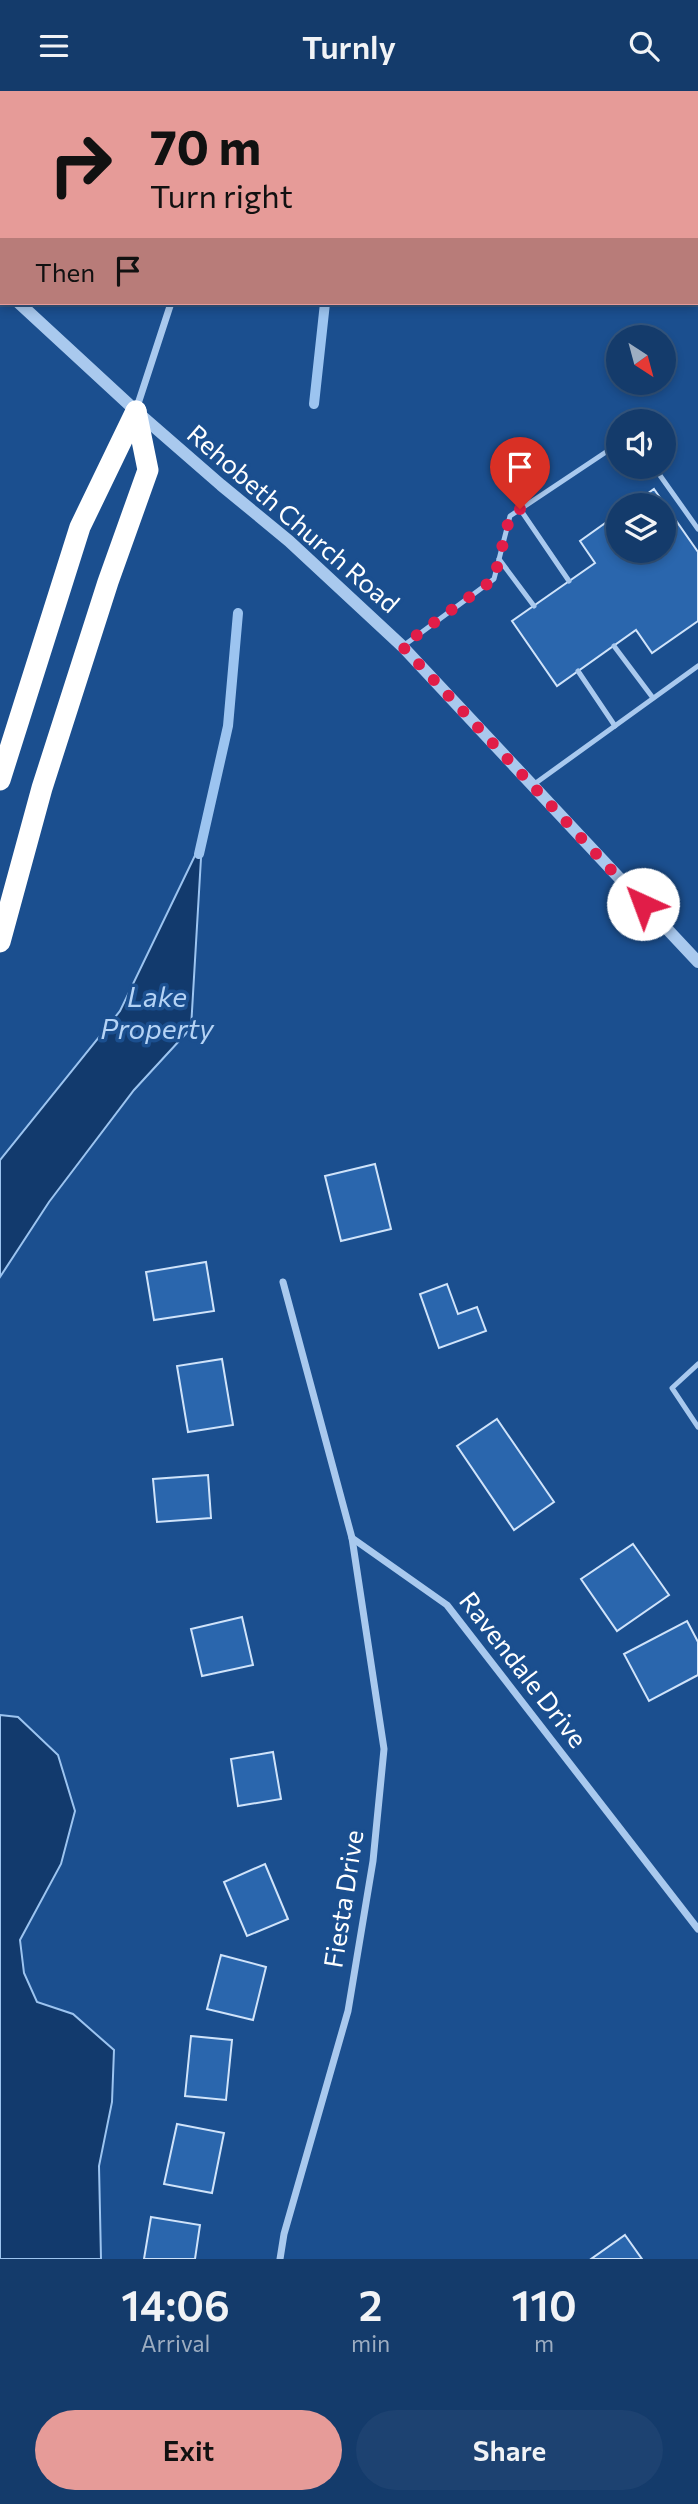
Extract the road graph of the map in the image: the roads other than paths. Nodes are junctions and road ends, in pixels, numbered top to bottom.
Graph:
1 (21, 305) edge
2 (170, 305) edge
3 (136, 411) junction
4 (606, 451) edge
5 (663, 479) edge
6 (520, 509) junction
7 (698, 529) edge
8 (499, 559) junction
9 (569, 582) dead end
10 (534, 606) dead end
11 (402, 646) junction
12 (614, 646) dead end
13 (698, 666) edge
14 (578, 671) dead end
15 (653, 698) junction
16 (615, 726) junction
17 (0, 780) edge
18 (533, 786) junction
19 (0, 941) edge
20 (698, 963) edge
21 (283, 1282) dead end
22 (698, 1364) edge
23 (698, 1427) edge
24 (352, 1538) junction
25 (698, 1930) edge
26 (280, 2259) edge

1 - 3 street, Rehobeth Church Road
2 - 3 street
3 - 11 street, Rehobeth Church Road
3 - 17 highway
3 - 19 highway
4 - 6 lane
5 - 7 lane
6 - 8 lane
6 - 9 lane
8 - 10 lane
8 - 11 lane
11 - 18 street, Rehobeth Church Road
12 - 15 lane
13 - 15 lane
14 - 16 lane
15 - 16 lane
16 - 18 lane
18 - 20 street, Rehobeth Church Road
21 - 24 street
22 - 23 lane
24 - 25 street, Ravendale Drive
24 - 26 street, Fiesta Drive

